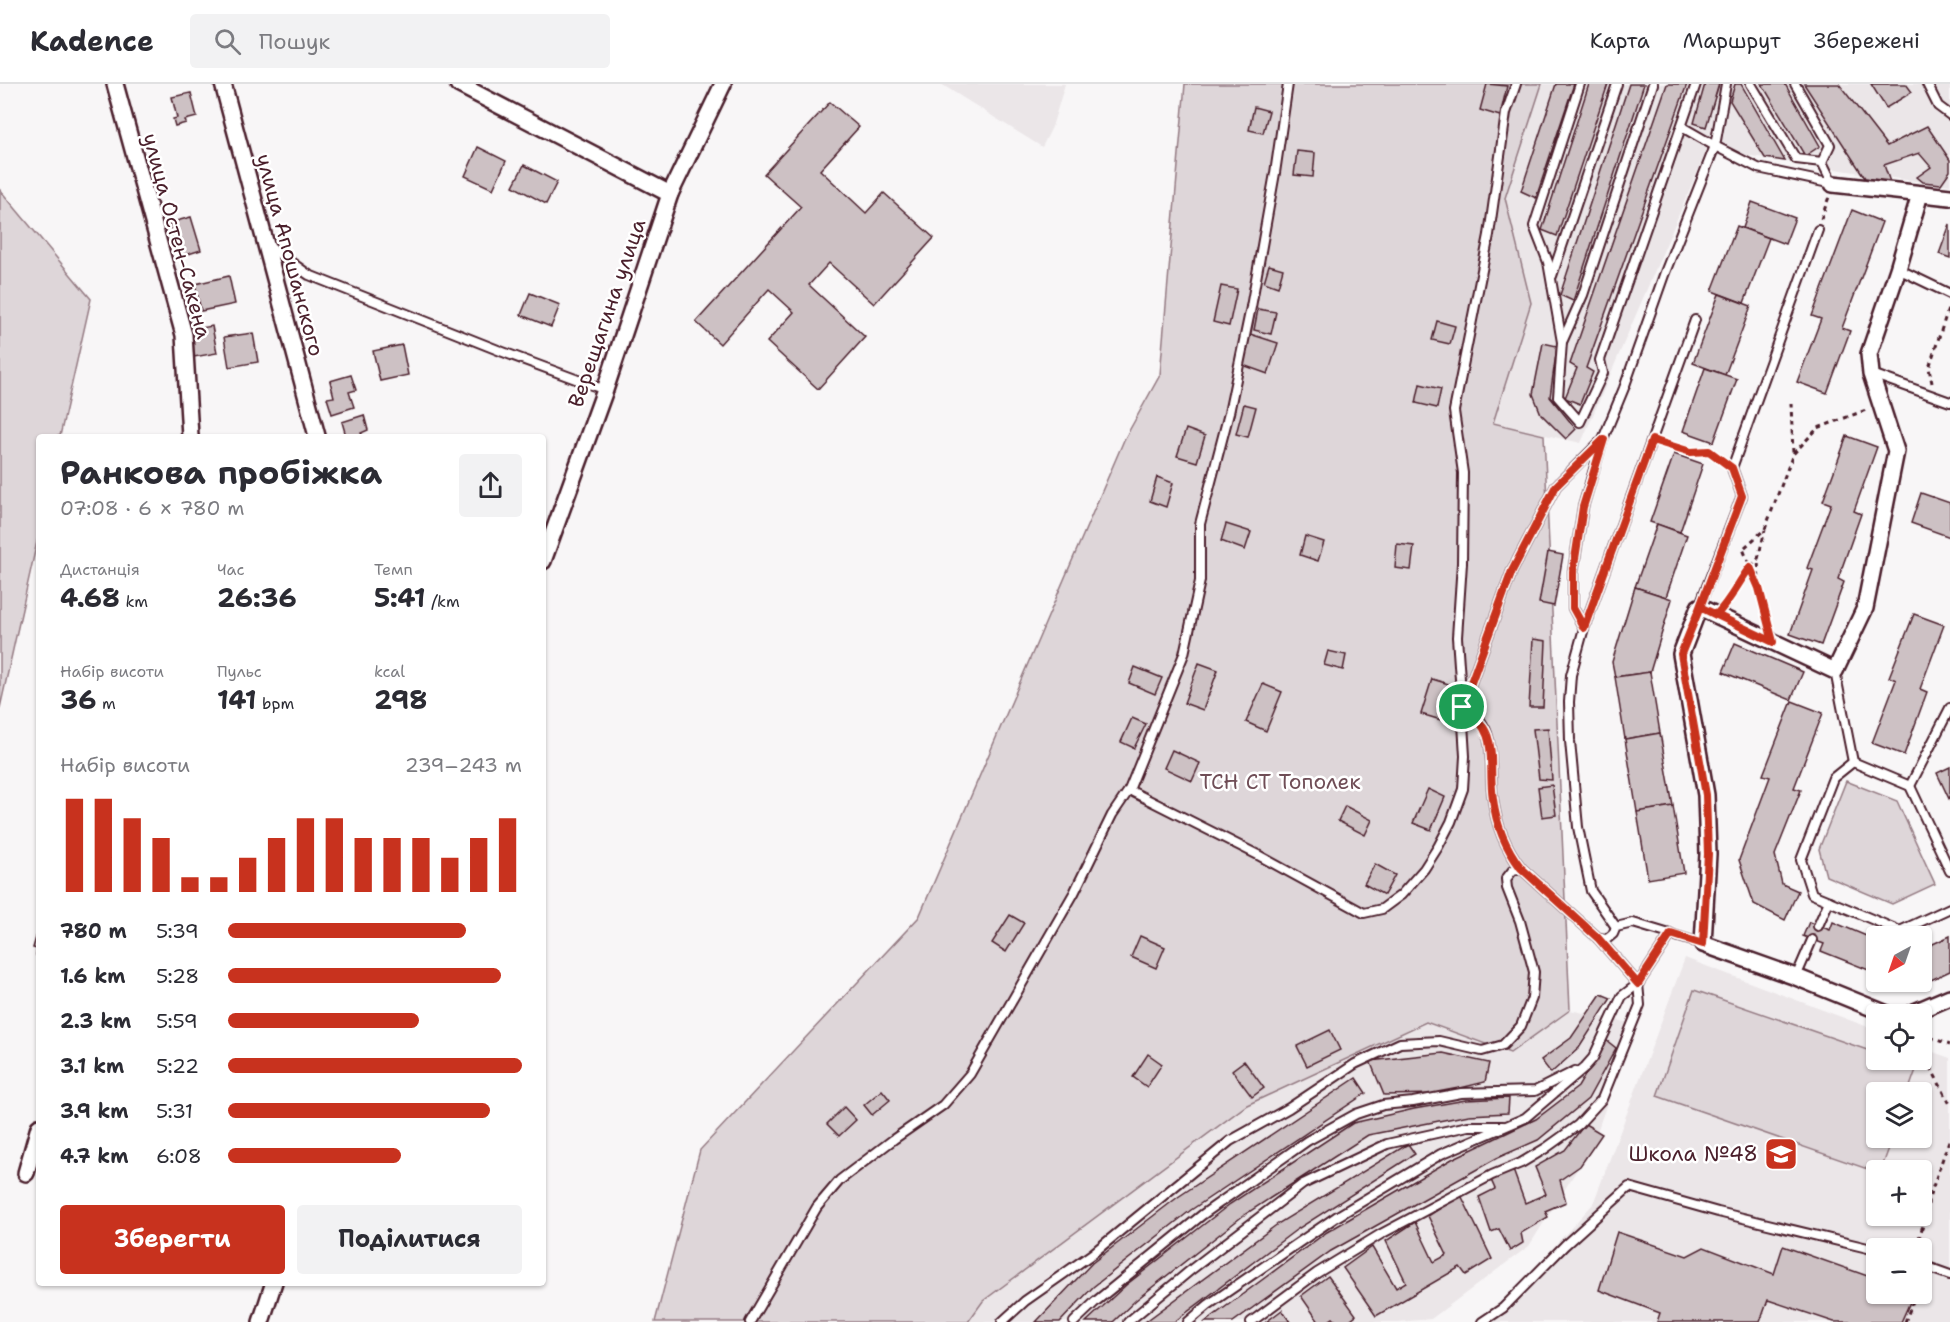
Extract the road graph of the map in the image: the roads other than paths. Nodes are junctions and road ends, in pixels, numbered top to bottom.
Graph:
1 (115, 84) edge
2 (223, 84) edge
3 (723, 84) edge
4 (1288, 84) edge
5 (1516, 84) edge
6 (1580, 84) edge
7 (1617, 84) edge
8 (1653, 84) edge
9 (1696, 84) edge
10 (1726, 84) edge
11 (1751, 84) edge
12 (1795, 84) edge
13 (1927, 84) edge
14 (467, 86) edge
15 (1950, 115) edge
16 (1682, 127) junction
17 (1715, 146) junction
18 (1821, 162) junction
19 (1833, 184) junction
20 (670, 194) junction
21 (1920, 194) junction
22 (1950, 196) edge
23 (1818, 230) road end
24 (266, 244) junction
25 (1898, 269) junction
26 (1551, 278) junction
27 (1950, 294) edge
28 (1695, 320) dead end
29 (1562, 342) junction
30 (1871, 374) junction
31 (604, 390) junction
32 (1950, 402) edge
33 (190, 434) edge
34 (316, 434) edge
35 (1604, 439) junction
36 (546, 553) edge
37 (1700, 607) junction
38 (1584, 628) junction
39 (1835, 671) junction
40 (1462, 707) junction
41 (1950, 708) edge
42 (1853, 762) junction
43 (1910, 786) junction
44 (1129, 790) junction
45 (1521, 868) junction
46 (1950, 871) edge
47 (1829, 901) junction
48 (1950, 908) edge
49 (1818, 926) dead end
50 (1616, 927) junction
51 (1671, 934) junction
52 (1598, 938) junction
53 (1812, 940) dead end
54 (1703, 944) junction
55 (1796, 977) junction
56 (1638, 984) junction
57 (1950, 997) edge
58 (1866, 1005) edge
59 (1932, 1005) edge
60 (1585, 1066) junction
61 (1505, 1126) junction
62 (36, 1138) edge
63 (26, 1173) dead end
64 (1866, 1248) edge
65 (1932, 1269) edge
66 (1950, 1275) edge
67 (273, 1286) edge
68 (261, 1322) edge
69 (750, 1322) edge
70 (1002, 1322) edge
71 (1074, 1322) edge
72 (1128, 1322) edge
73 (1188, 1322) edge
74 (1251, 1322) edge
75 (1482, 1322) edge

1 - 33 street, улица Остен-Сакена
2 - 24 street, улица Апошанского
3 - 20 street, Верещагина улица
4 - 44 lane
5 - 40 lane
6 - 26 lane
7 - 26 lane
8 - 29 lane
9 - 16 lane
10 - 17 lane
11 - 18 lane
12 - 18 lane
13 - 15 lane
14 - 20 street
16 - 17 lane
16 - 29 lane
17 - 19 lane
17 - 35 lane
18 - 19 lane
19 - 21 street
20 - 31 street, Верещагина улица
21 - 22 street
21 - 25 street
23 - 37 lane
24 - 31 lane
24 - 34 street, улица Апошанского
25 - 27 lane
25 - 30 street
26 - 29 lane
28 - 38 lane
30 - 32 lane
30 - 39 street
31 - 36 street, Верещагина улица
35 - 38 lane
35 - 40 lane
37 - 39 street
37 - 54 street
38 - 50 lane
39 - 42 lane
40 - 44 lane
40 - 45 lane
41 - 43 lane
42 - 43 lane
42 - 47 lane
43 - 46 lane
44 - 69 lane
45 - 52 lane
45 - 70 lane
47 - 48 lane
47 - 49 lane
50 - 51 lane
50 - 52 lane
51 - 54 lane
51 - 56 lane
52 - 56 lane
53 - 55 lane
54 - 55 street
55 - 58 street
56 - 60 lane
56 - 74 lane
57 - 59 street
60 - 61 lane
60 - 71 lane
61 - 72 lane
61 - 73 lane
62 - 63 street
64 - 75 lane
65 - 66 lane
67 - 68 street

